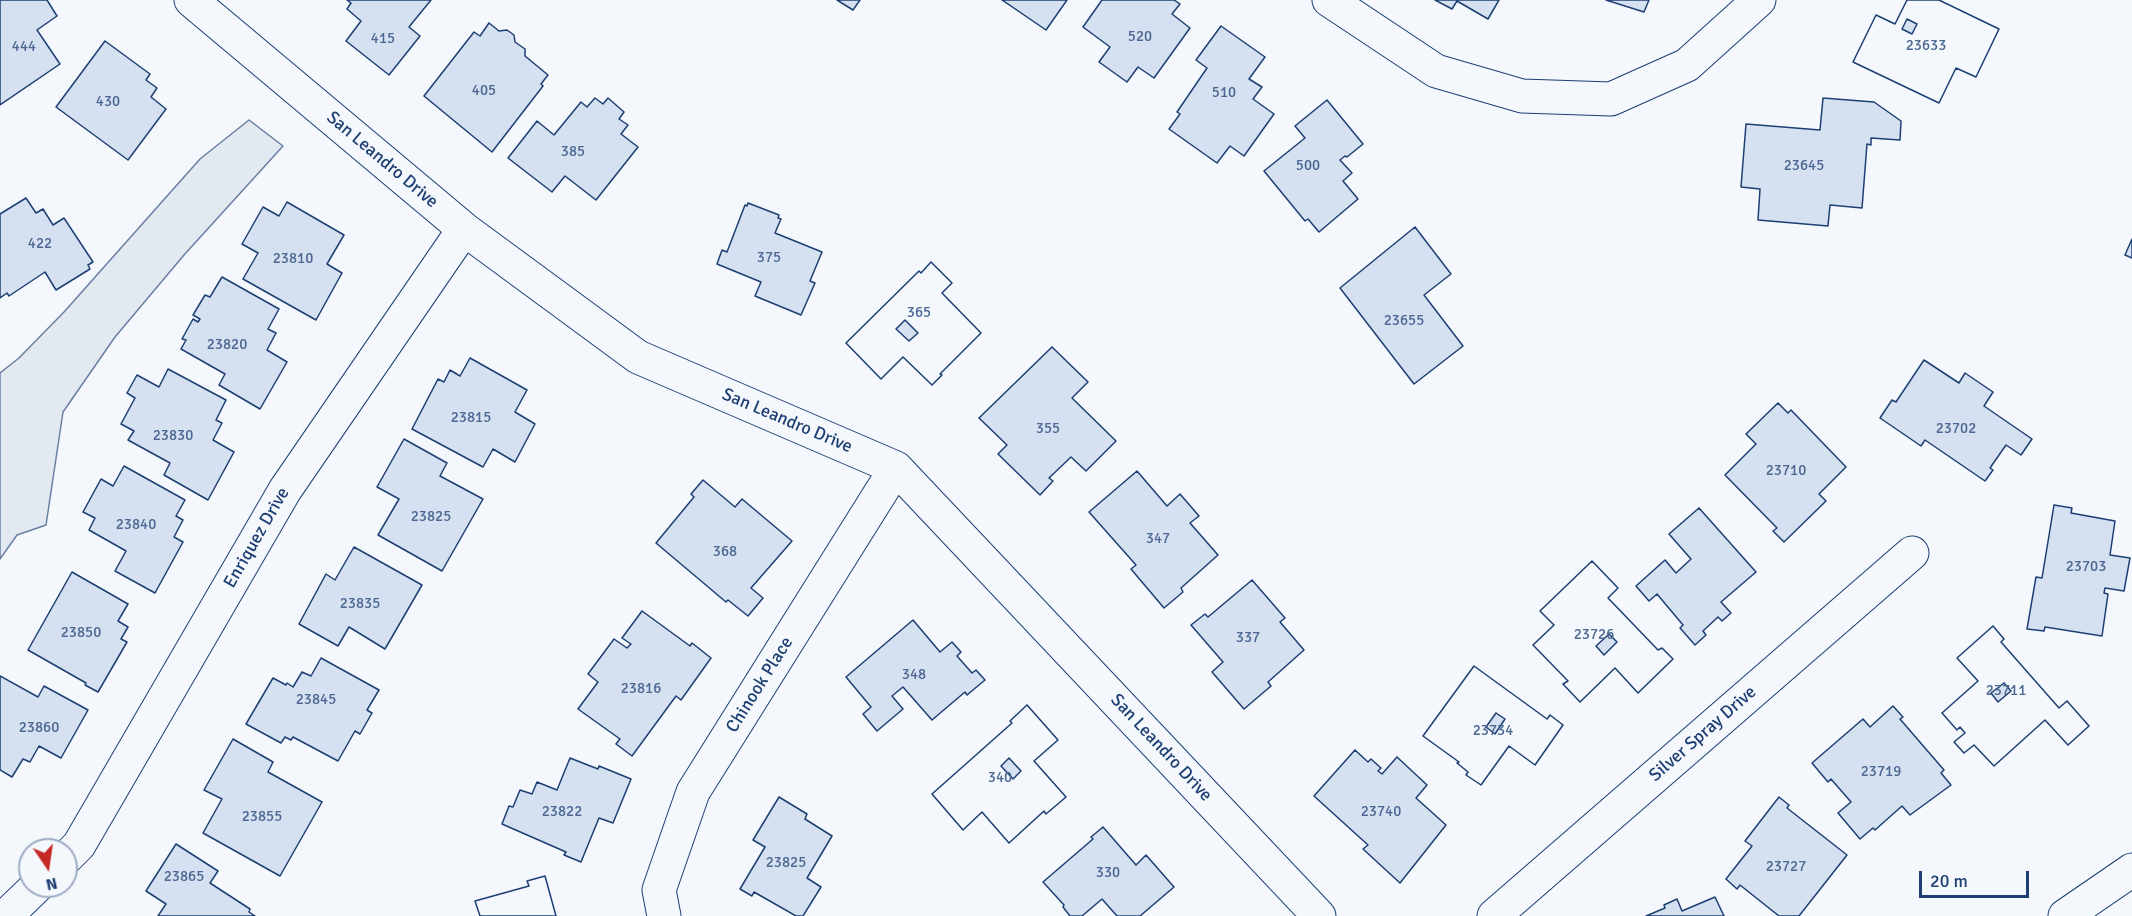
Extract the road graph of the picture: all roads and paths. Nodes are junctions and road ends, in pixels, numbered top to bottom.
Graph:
1 (191, 0) edge
2 (1329, 0) edge
3 (1759, 0) edge
4 (464, 229) junction
5 (896, 468) junction
6 (1912, 552) dead end
7 (78, 846) edge
8 (2132, 870) edge
9 (25, 898) edge
10 (6, 916) edge
11 (664, 916) edge
12 (1319, 916) edge
13 (1494, 916) edge
14 (2065, 916) edge

1 - 4 street, San Leandro Drive
2 - 3 street
4 - 5 street, San Leandro Drive
4 - 7 street, Enriquez Drive
5 - 11 street, Chinook Place
5 - 12 street, San Leandro Drive
6 - 13 street, Silver Spray Drive
8 - 14 street
9 - 10 street

